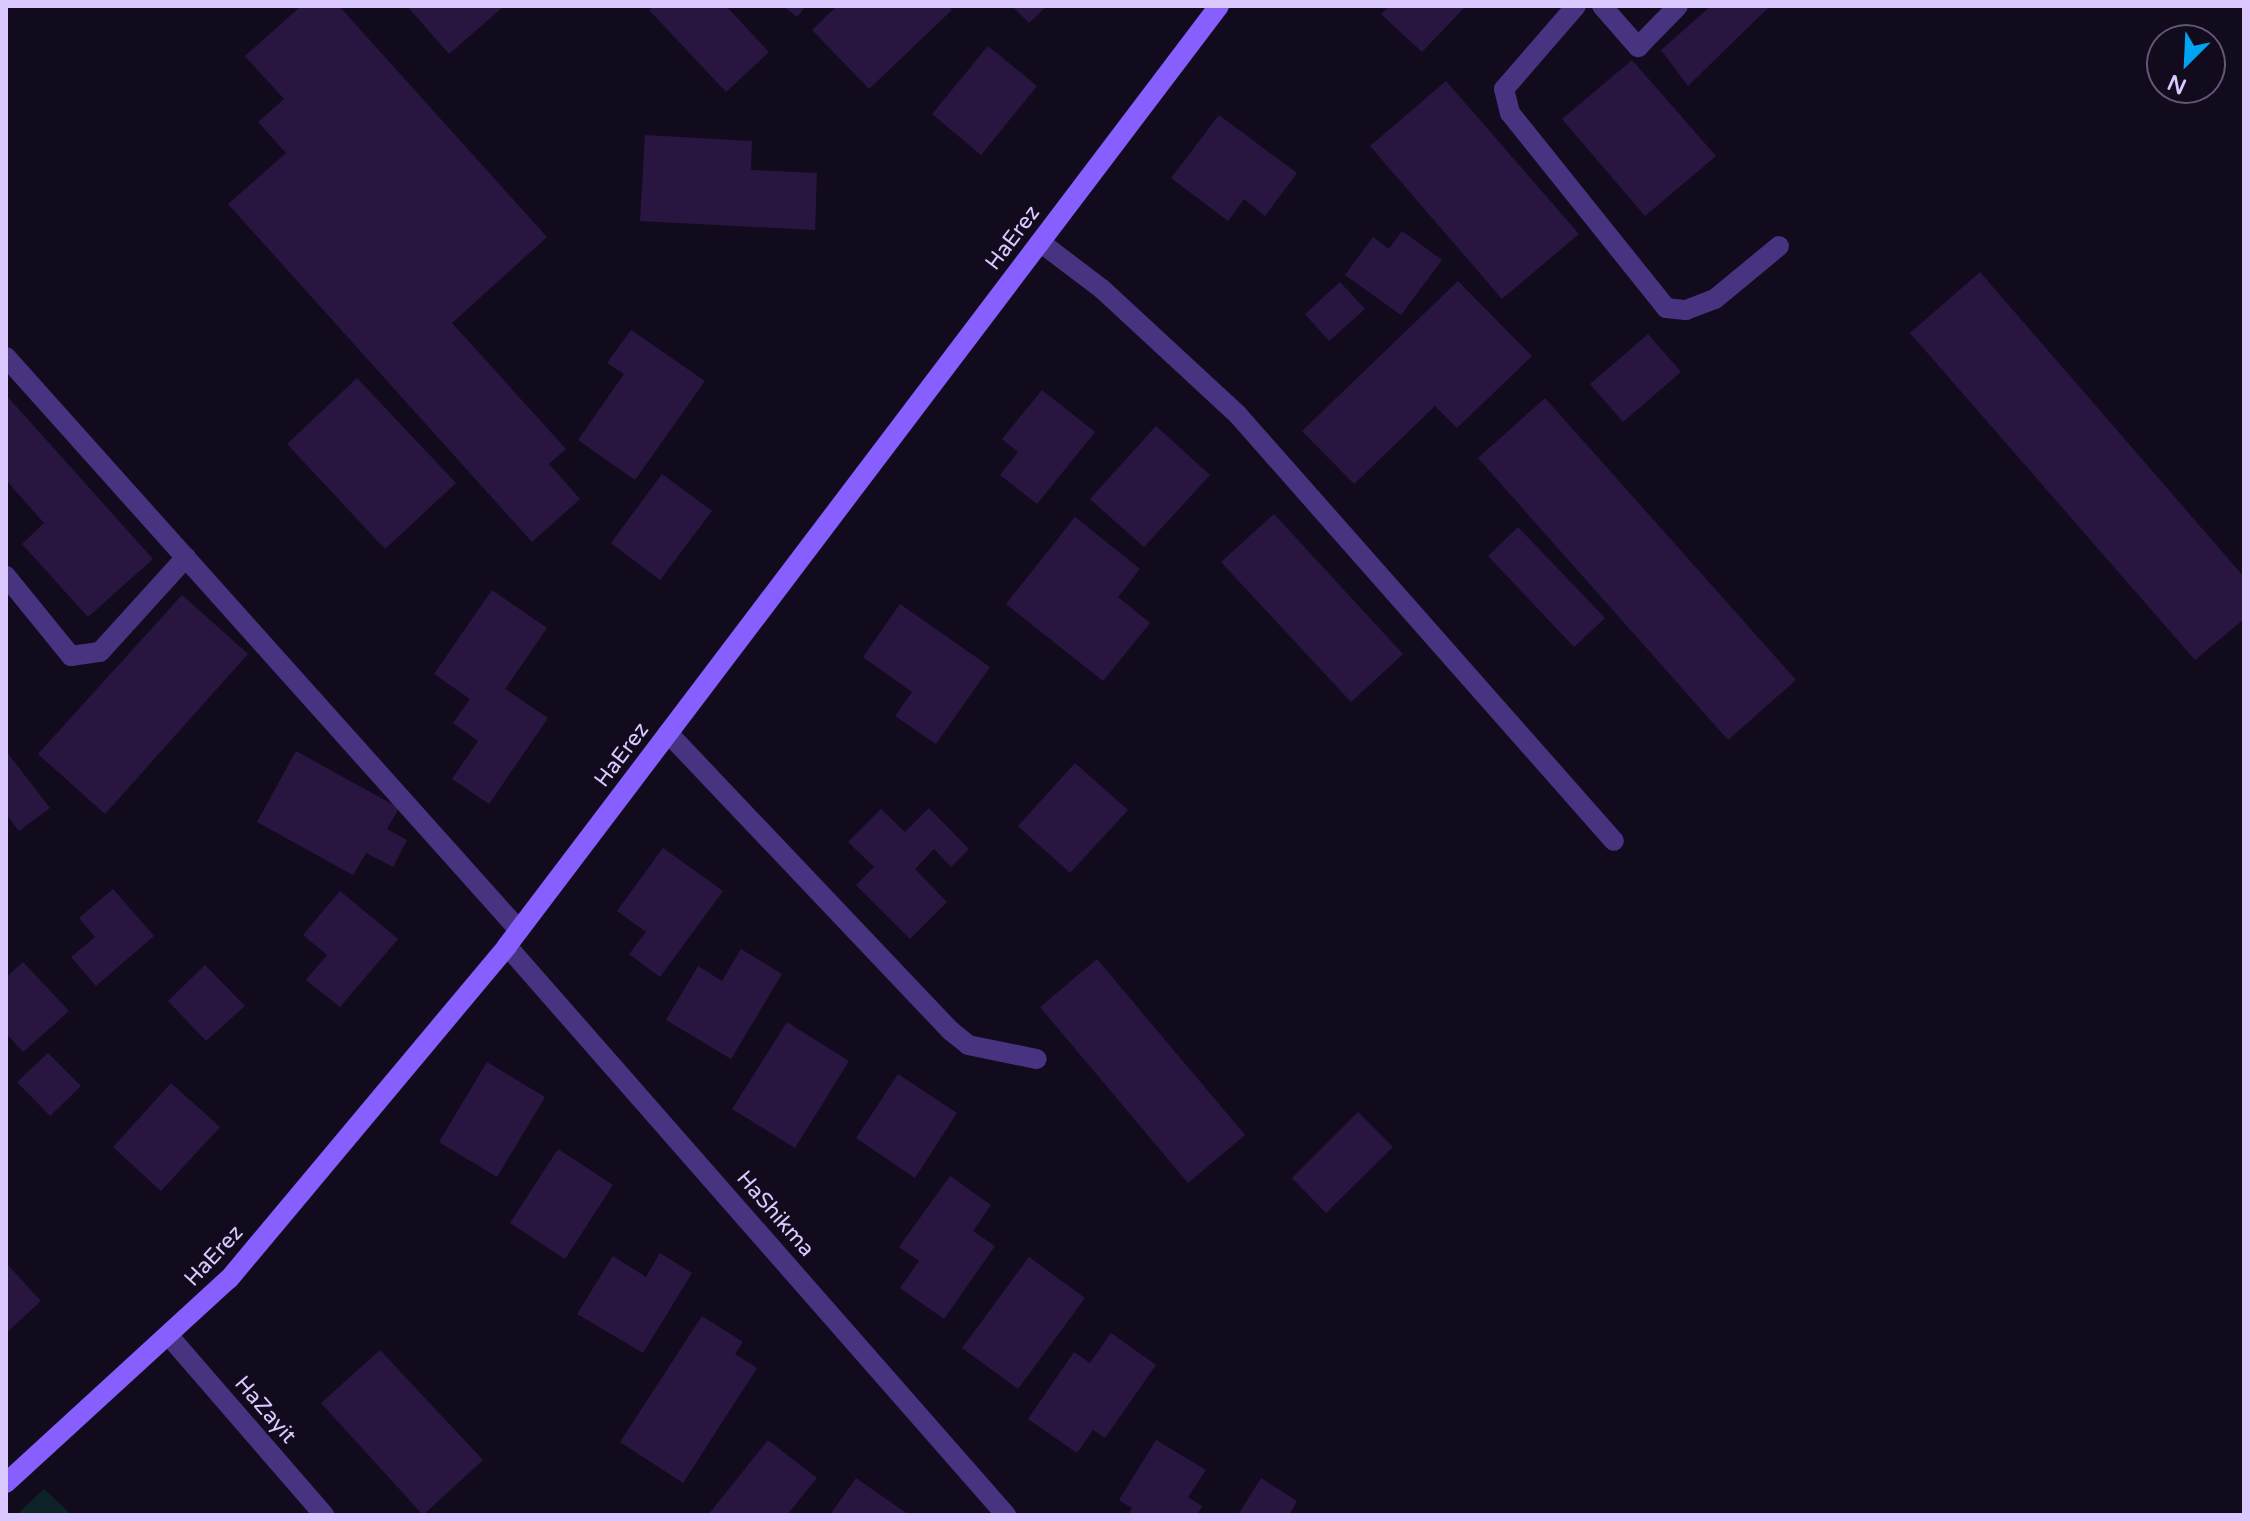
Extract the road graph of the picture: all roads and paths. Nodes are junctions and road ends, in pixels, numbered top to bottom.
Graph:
1 (1219, 6) edge
2 (1576, 6) edge
3 (1602, 6) edge
4 (1678, 6) edge
5 (1040, 242) junction
6 (1779, 246) dead end
7 (6, 357) edge
8 (186, 557) junction
9 (6, 576) edge
10 (668, 733) junction
11 (1614, 841) dead end
12 (513, 938) junction
13 (1037, 1059) dead end
14 (169, 1336) junction
15 (6, 1483) edge
16 (324, 1515) edge
17 (1006, 1515) edge

1 - 5 street, HaErez
2 - 6 street
3 - 4 street
5 - 10 street, HaErez
5 - 11 street
7 - 8 street, HaShikma
8 - 9 street
8 - 12 street, HaShikma
10 - 12 street, HaErez
10 - 13 street
12 - 14 street, HaErez
12 - 17 street, HaShikma
14 - 15 street, HaErez
14 - 16 street, HaZayit

